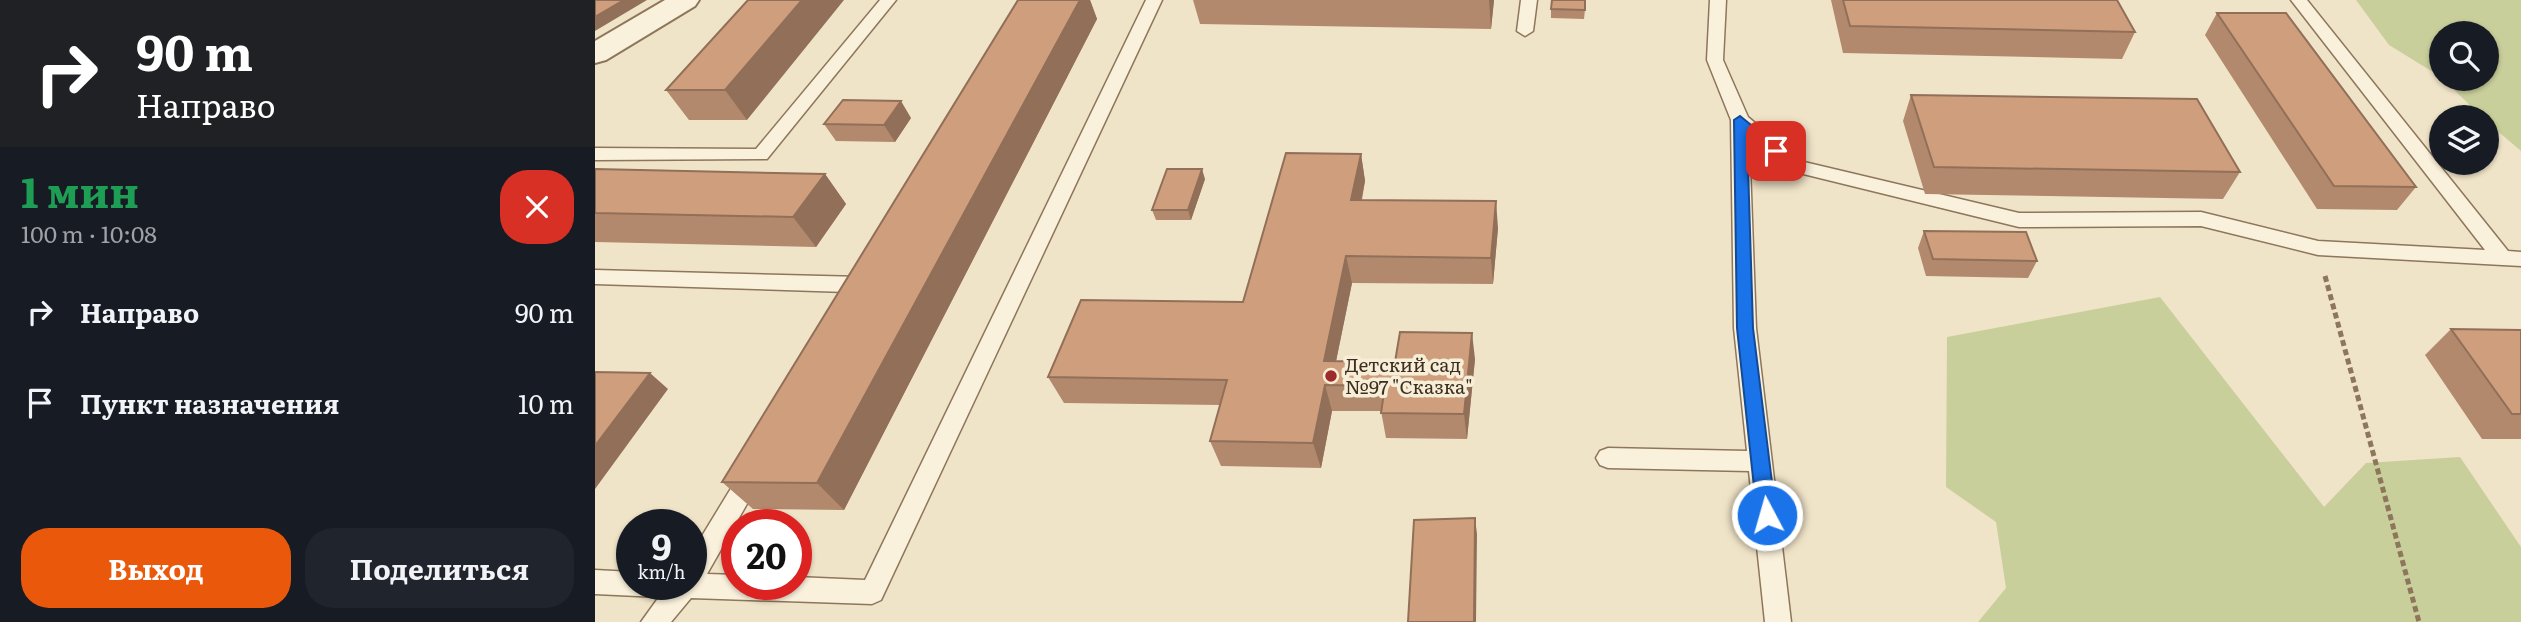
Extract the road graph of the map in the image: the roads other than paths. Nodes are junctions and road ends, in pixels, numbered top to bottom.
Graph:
1 (685, 0) edge
2 (888, 0) edge
3 (1154, 0) edge
4 (1529, 0) edge
5 (1718, 0) edge
6 (2299, 0) edge
7 (1525, 31) dead end
8 (595, 54) edge
9 (1740, 120) junction
10 (595, 153) edge
11 (2512, 258) edge
12 (595, 277) edge
13 (841, 320) edge
14 (766, 449) edge
15 (1608, 458) dead end
16 (1761, 461) junction
17 (707, 550) edge
18 (595, 582) edge
19 (616, 583) edge
20 (707, 584) edge
21 (673, 600) edge
22 (654, 622) edge
23 (1778, 622) edge

1 - 8 street
2 - 10 lane
3 - 20 lane
4 - 7 lane
5 - 9 lane
6 - 11 lane
9 - 11 lane
9 - 16 lane
12 - 13 lane
14 - 17 lane
15 - 16 lane
16 - 23 lane
18 - 19 lane
21 - 22 lane

